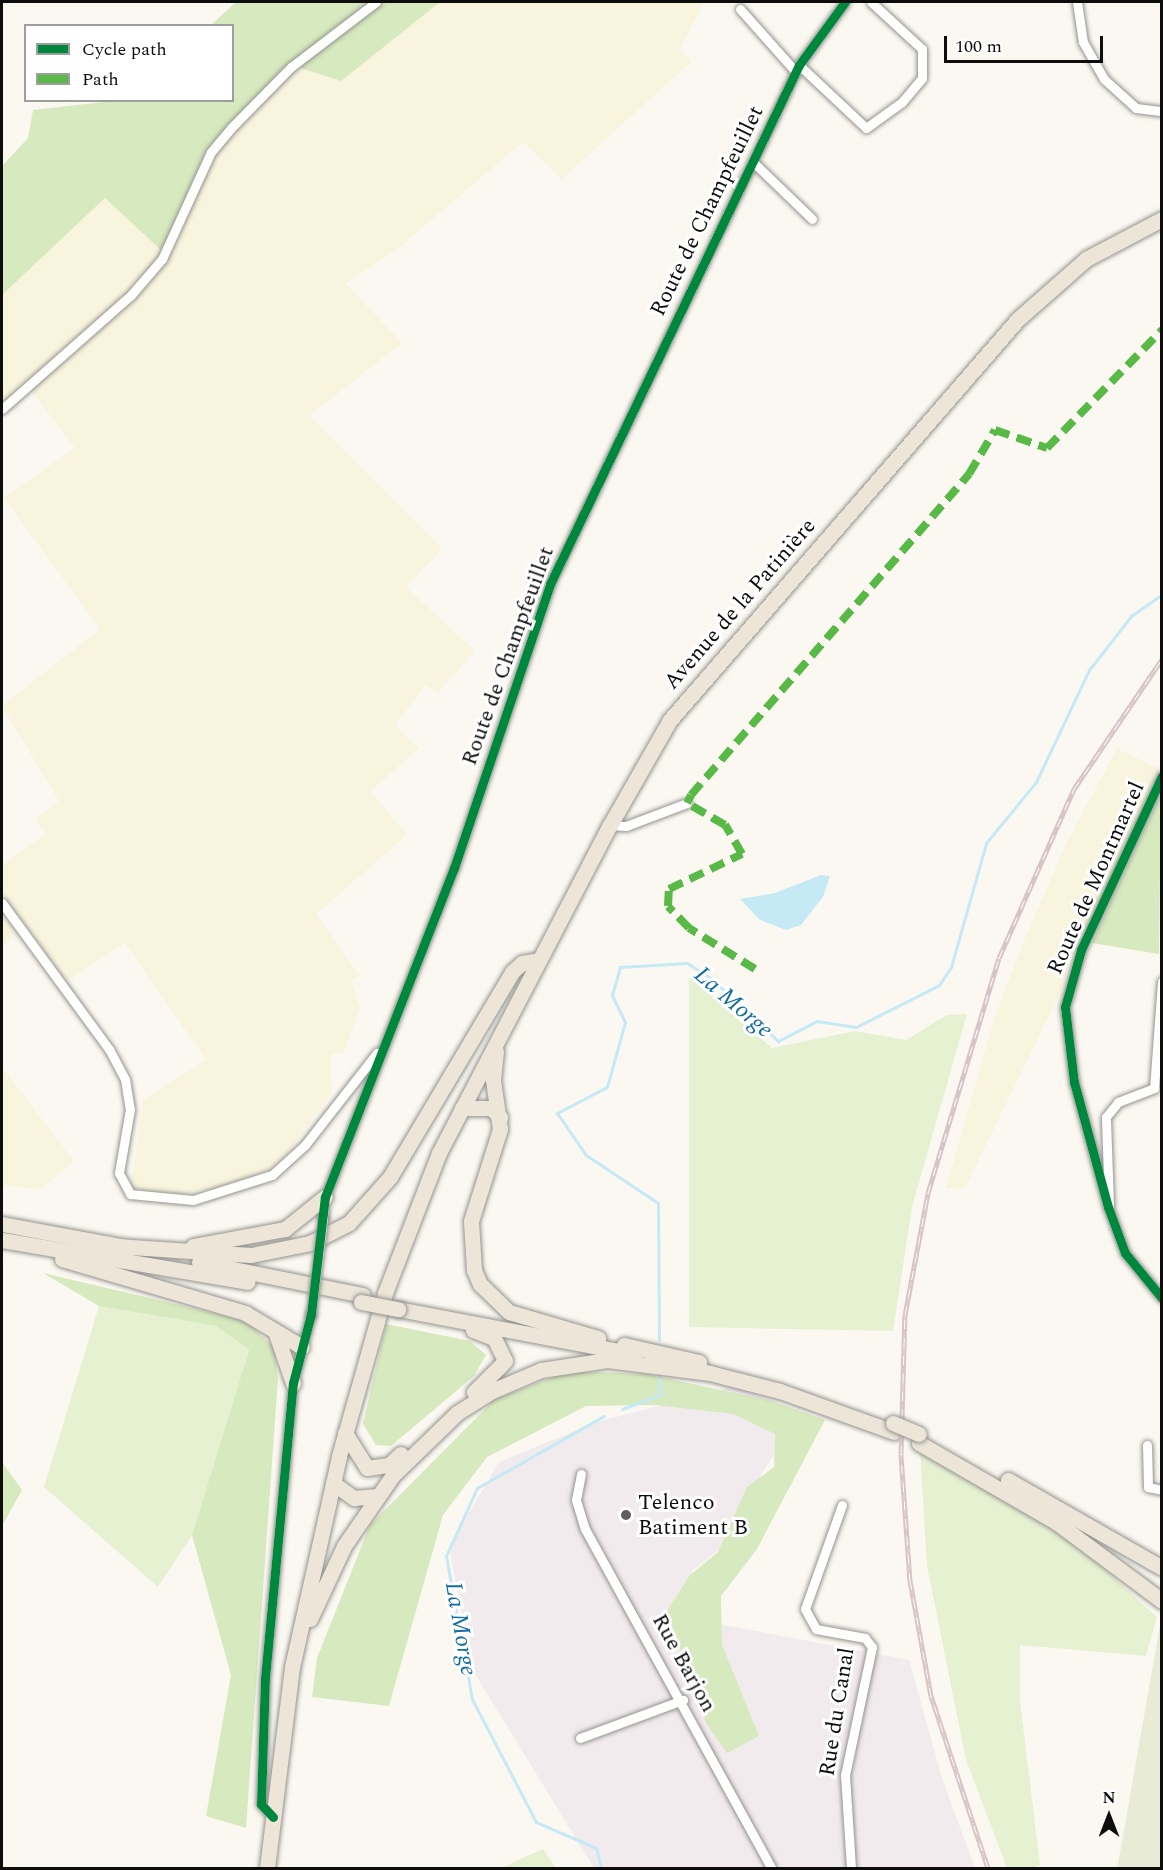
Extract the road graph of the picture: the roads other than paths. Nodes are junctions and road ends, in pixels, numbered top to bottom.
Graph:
1 (376, 2) edge
2 (845, 2) edge
3 (871, 2) edge
4 (1077, 2) edge
5 (740, 9) dead end
6 (798, 69) junction
7 (1161, 111) edge
8 (753, 162) junction
9 (812, 219) dead end
10 (1161, 219) edge
11 (2, 409) edge
12 (1161, 776) edge
13 (687, 803) dead end
14 (610, 825) junction
15 (2, 903) edge
16 (539, 960) junction
17 (1161, 981) edge
18 (498, 1039) junction
19 (383, 1044) junction
20 (462, 1108) junction
21 (500, 1117) junction
22 (325, 1197) junction
23 (1108, 1207) junction
24 (2, 1224) edge
25 (2, 1241) edge
26 (116, 1246) junction
27 (157, 1249) junction
28 (362, 1298) junction
29 (1161, 1298) edge
30 (399, 1306) junction
31 (274, 1332) junction
32 (601, 1339) junction
33 (302, 1347) junction
34 (708, 1373) junction
35 (293, 1383) junction
36 (894, 1427) junction
37 (345, 1433) junction
38 (919, 1438) junction
39 (1147, 1445) dead end
40 (995, 1473) junction
41 (581, 1474) dead end
42 (333, 1483) junction
43 (1161, 1490) edge
44 (377, 1496) junction
45 (842, 1506) dead end
46 (1161, 1568) edge
47 (1161, 1591) edge
48 (1161, 1601) edge
49 (292, 1667) junction
50 (683, 1700) junction
51 (580, 1738) dead end
52 (273, 1817) junction
53 (267, 1869) edge
54 (771, 1869) edge
55 (851, 1869) edge

1 - 11 street
2 - 6 street, Route de Champfeuillet
3 - 6 street
4 - 7 street
5 - 6 street
6 - 8 street, Route de Champfeuillet
8 - 9 street
8 - 19 street, Route de Champfeuillet
10 - 14 main road, Avenue de la Patinière
12 - 23 street, Route de Montmartel
13 - 14 street
14 - 16 main road, Avenue de la Patinière
15 - 19 street
16 - 18 main road, Avenue de la Patinière
16 - 27 main road
17 - 23 street
18 - 20 main road, Avenue de la Patinière
18 - 21 main road
19 - 22 street, Route de Champfeuillet
20 - 21 main road
20 - 37 main road, Avenue de la Patinière
21 - 32 main road
22 - 27 main road
22 - 33 street, Route de Champfeuillet, bridge
23 - 29 street, Route de Montmartel
24 - 26 main road
25 - 28 main road
25 - 31 main road
26 - 27 main road
26 - 28 main road
28 - 30 main road
30 - 32 main road
30 - 34 main road
30 - 37 main road
31 - 33 main road
31 - 35 main road
32 - 36 main road
33 - 35 street, Route de Champfeuillet
34 - 36 main road
34 - 44 main road
35 - 52 street, Route de Champfeuillet
36 - 38 main road, bridge
37 - 42 main road, Avenue de la Patinière
38 - 40 main road
38 - 48 main road
39 - 43 street
40 - 46 main road
40 - 47 main road
41 - 50 street, Rue Barjon
42 - 44 main road
42 - 49 main road, Avenue de la Patinière
44 - 49 main road
45 - 55 street, Rue du Canal
49 - 52 main road
50 - 51 street
50 - 54 street, Rue Barjon
52 - 53 main road

